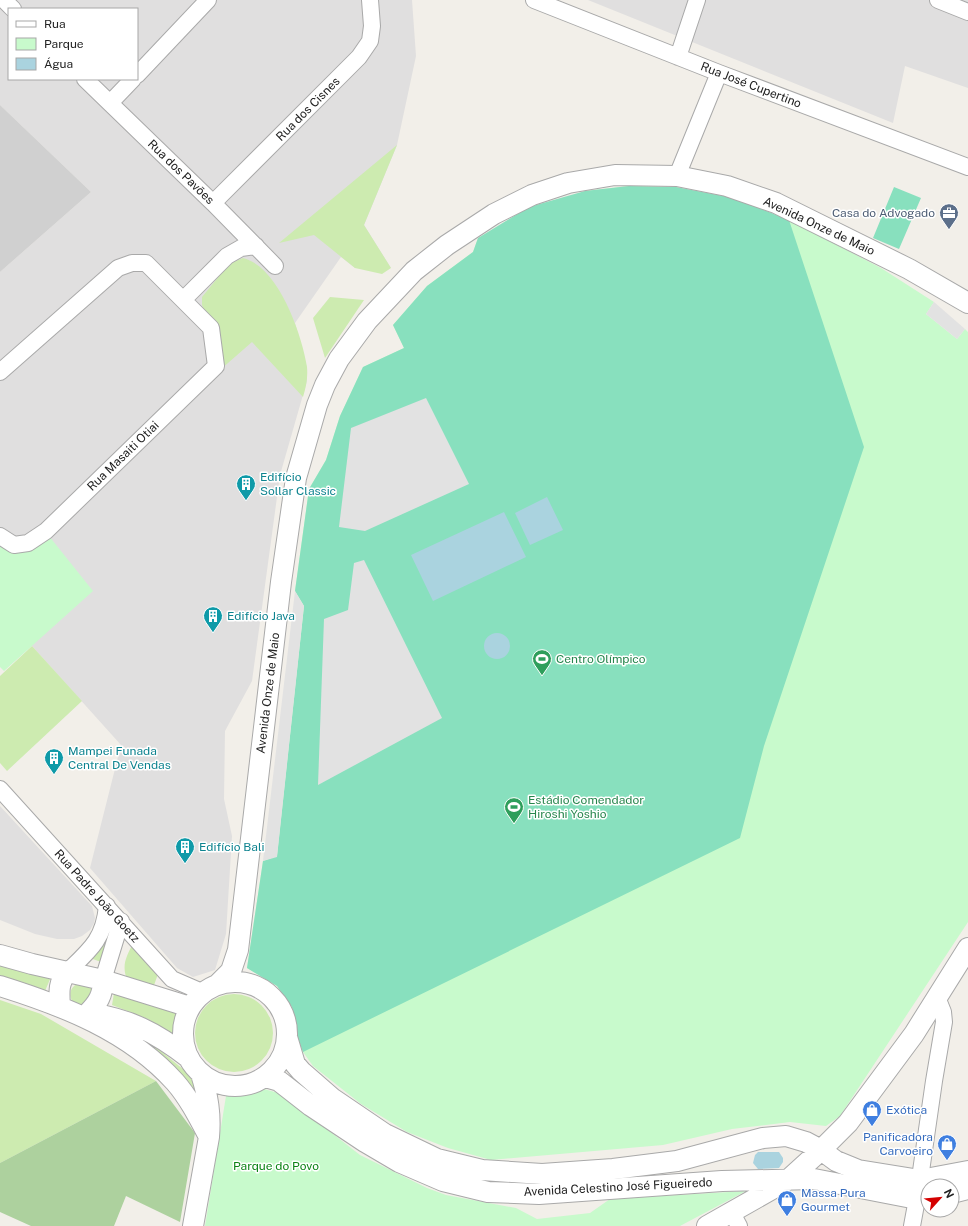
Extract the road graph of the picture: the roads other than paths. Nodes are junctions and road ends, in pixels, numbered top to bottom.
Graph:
1 (4, 0) edge
2 (208, 0) edge
3 (370, 0) edge
4 (534, 0) edge
5 (697, 0) edge
6 (938, 0) edge
7 (12, 8) edge
8 (968, 12) edge
9 (678, 57) junction
10 (138, 74) edge
11 (719, 74) junction
12 (86, 80) edge
13 (132, 80) edge
14 (110, 103) junction
15 (968, 167) edge
16 (677, 176) junction
17 (214, 203) junction
18 (256, 246) junction
19 (275, 266) dead end
20 (184, 299) junction
21 (968, 303) edge
22 (0, 372) edge
23 (0, 536) edge
24 (0, 789) edge
25 (107, 906) junction
26 (121, 921) junction
27 (968, 948) edge
28 (0, 955) edge
29 (68, 971) junction
30 (103, 980) junction
31 (0, 986) edge
32 (210, 988) junction
33 (937, 997) junction
34 (190, 1007) junction
35 (74, 1011) junction
36 (287, 1037) junction
37 (189, 1058) junction
38 (201, 1074) junction
39 (264, 1077) junction
40 (209, 1137) junction
41 (821, 1150) junction
42 (968, 1171) edge
43 (924, 1178) edge
44 (953, 1178) edge
45 (788, 1180) junction
46 (920, 1191) edge
47 (920, 1192) edge
48 (920, 1199) edge
49 (736, 1219) edge
50 (193, 1226) edge
51 (707, 1226) edge
52 (912, 1226) edge

1 - 7 street
2 - 10 street
3 - 17 street, Rua dos Cisnes
4 - 9 street, Rua José Cupertino
5 - 9 street
6 - 8 street
9 - 11 street, Rua José Cupertino
11 - 15 street, Rua José Cupertino
11 - 16 street
12 - 14 street, Rua dos Pavões
13 - 14 street
14 - 17 street, Rua dos Pavões
16 - 21 street, Avenida Onze de Maio
16 - 32 street, Avenida Onze de Maio
17 - 18 street, Rua dos Pavões
18 - 19 street, Rua dos Pavões
18 - 20 street
20 - 22 street
20 - 23 street, Rua Masaiti Otiai
24 - 25 street, Rua Padre João Goetz
25 - 26 street, Rua Padre João Goetz
25 - 29 street
26 - 30 street
26 - 32 street, Rua Padre João Goetz
27 - 33 street
28 - 29 street
29 - 30 street
29 - 35 street
30 - 34 street
30 - 35 street
31 - 35 street
32 - 34 street
32 - 36 street
33 - 41 street
33 - 43 street
34 - 37 street
35 - 37 street
35 - 40 street
36 - 39 street
36 - 41 street, Avenida Celestino José Figueiredo
37 - 38 street
38 - 39 street
38 - 40 street
39 - 45 street, Avenida Celestino José Figueiredo
40 - 50 street
41 - 45 street
41 - 46 street, Avenida Celestino José Figueiredo
42 - 44 street, Avenida Celestino José Figueiredo
45 - 47 street, Avenida Celestino José Figueiredo
45 - 49 street
48 - 52 street
49 - 51 street

